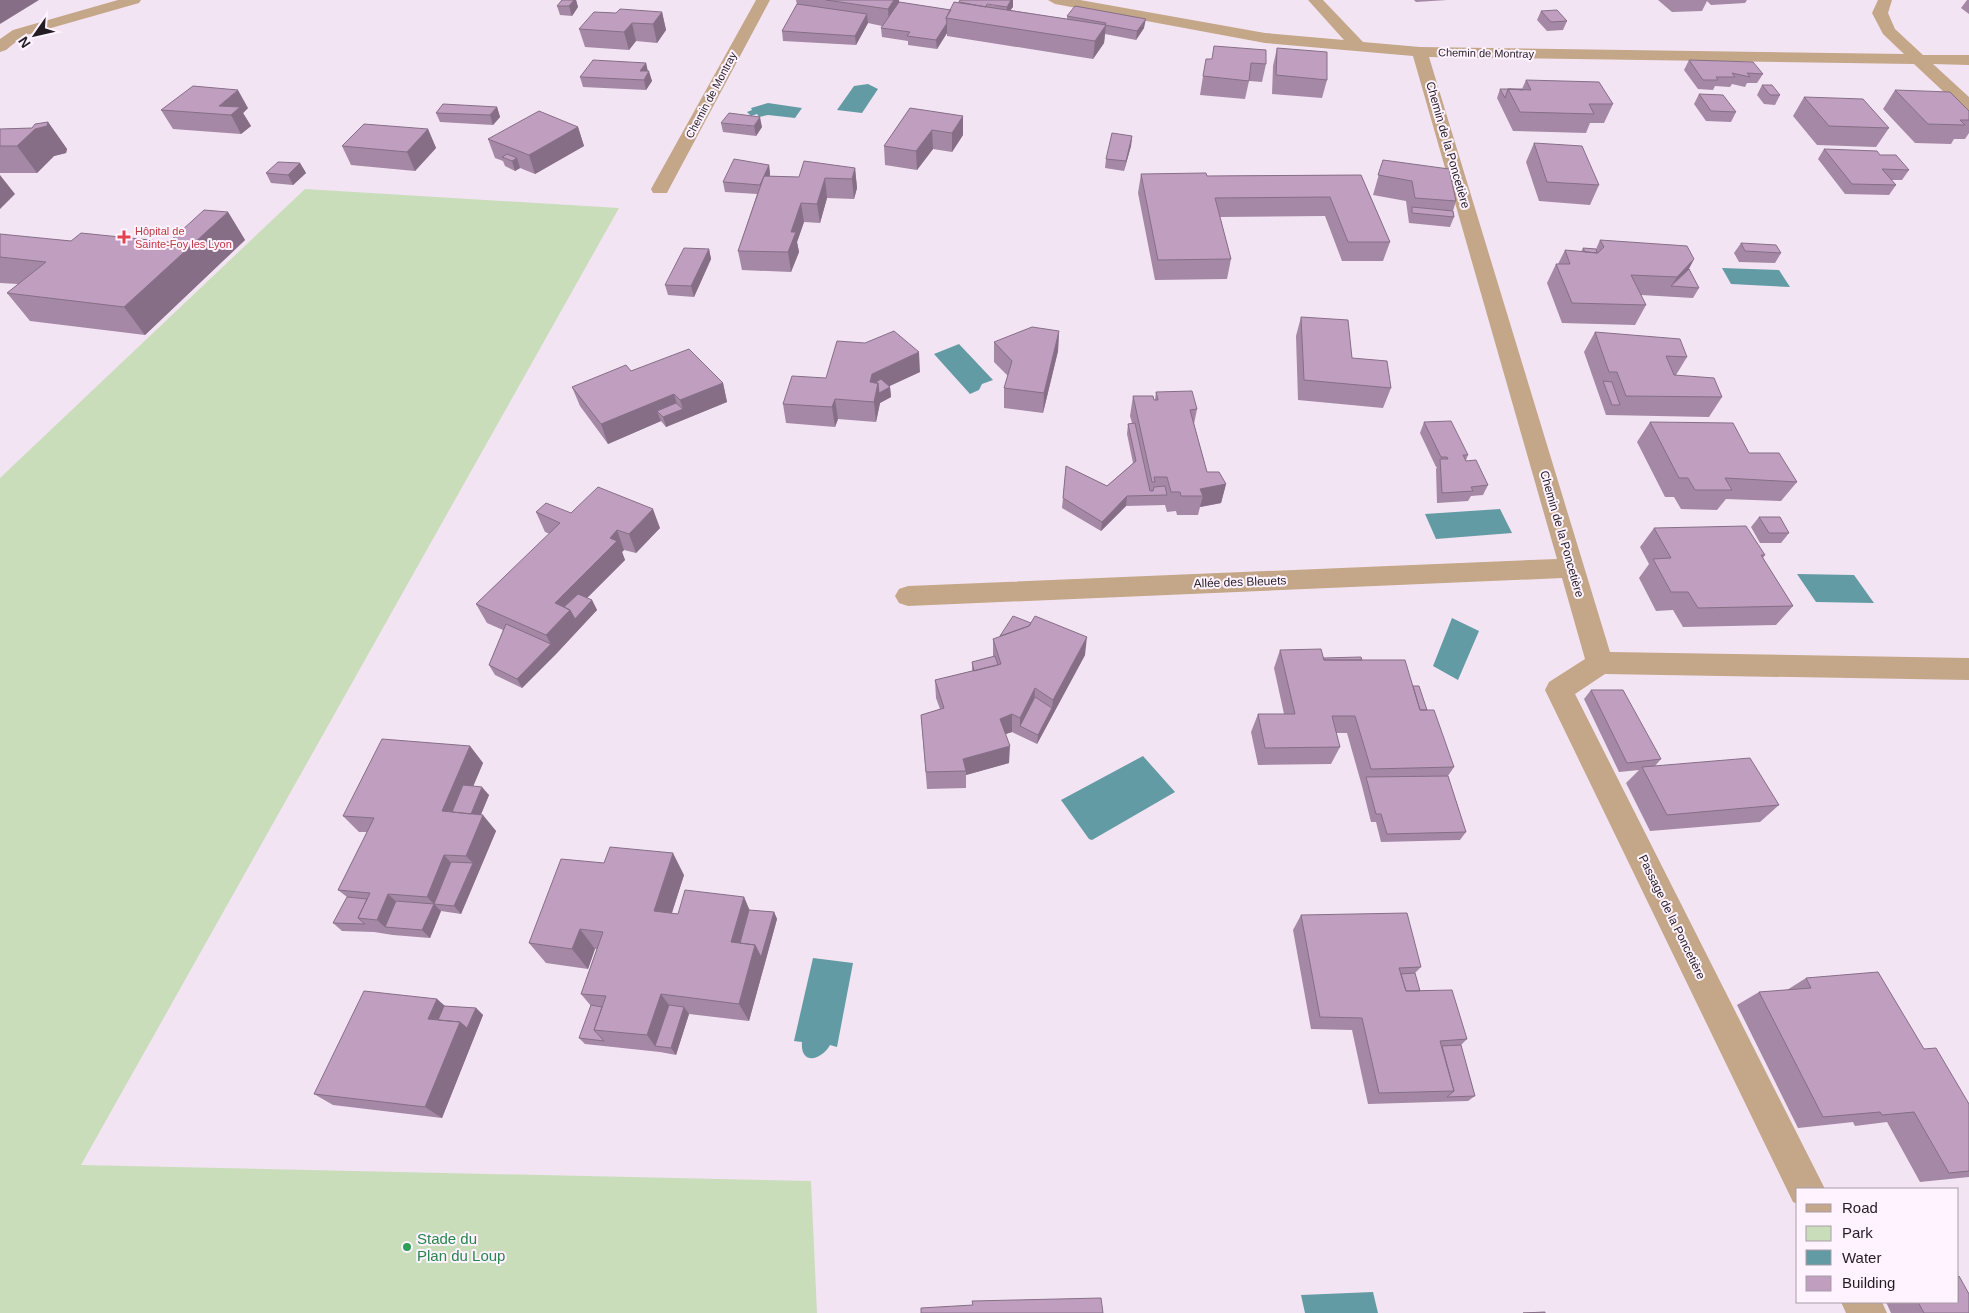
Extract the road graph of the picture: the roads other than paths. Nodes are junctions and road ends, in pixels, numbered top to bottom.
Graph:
1 (134, 0) edge
2 (763, 0) edge
3 (1055, 0) edge
4 (1315, 0) edge
5 (1885, 0) edge
6 (1357, 45) junction
7 (0, 47) edge
8 (1420, 52) junction
9 (1920, 60) junction
10 (1969, 60) edge
11 (1969, 106) edge
12 (660, 189) dead end
13 (1572, 568) junction
14 (908, 596) dead end
15 (1600, 663) junction
16 (1969, 669) edge
17 (1806, 1188) edge

1 - 7 street
2 - 12 street, Chemin de Montray
3 - 6 street, Chemin de Montray
4 - 6 street
5 - 9 street
6 - 8 street, Chemin de Montray
8 - 9 street, Chemin de Montray
8 - 13 street, Chemin de la Poncetière
9 - 10 street, Chemin de Montray
9 - 11 street
13 - 14 street, Allée des Bleuets
13 - 15 street, Chemin de la Poncetière
15 - 16 street
15 - 17 street, Passage de la Poncetière

